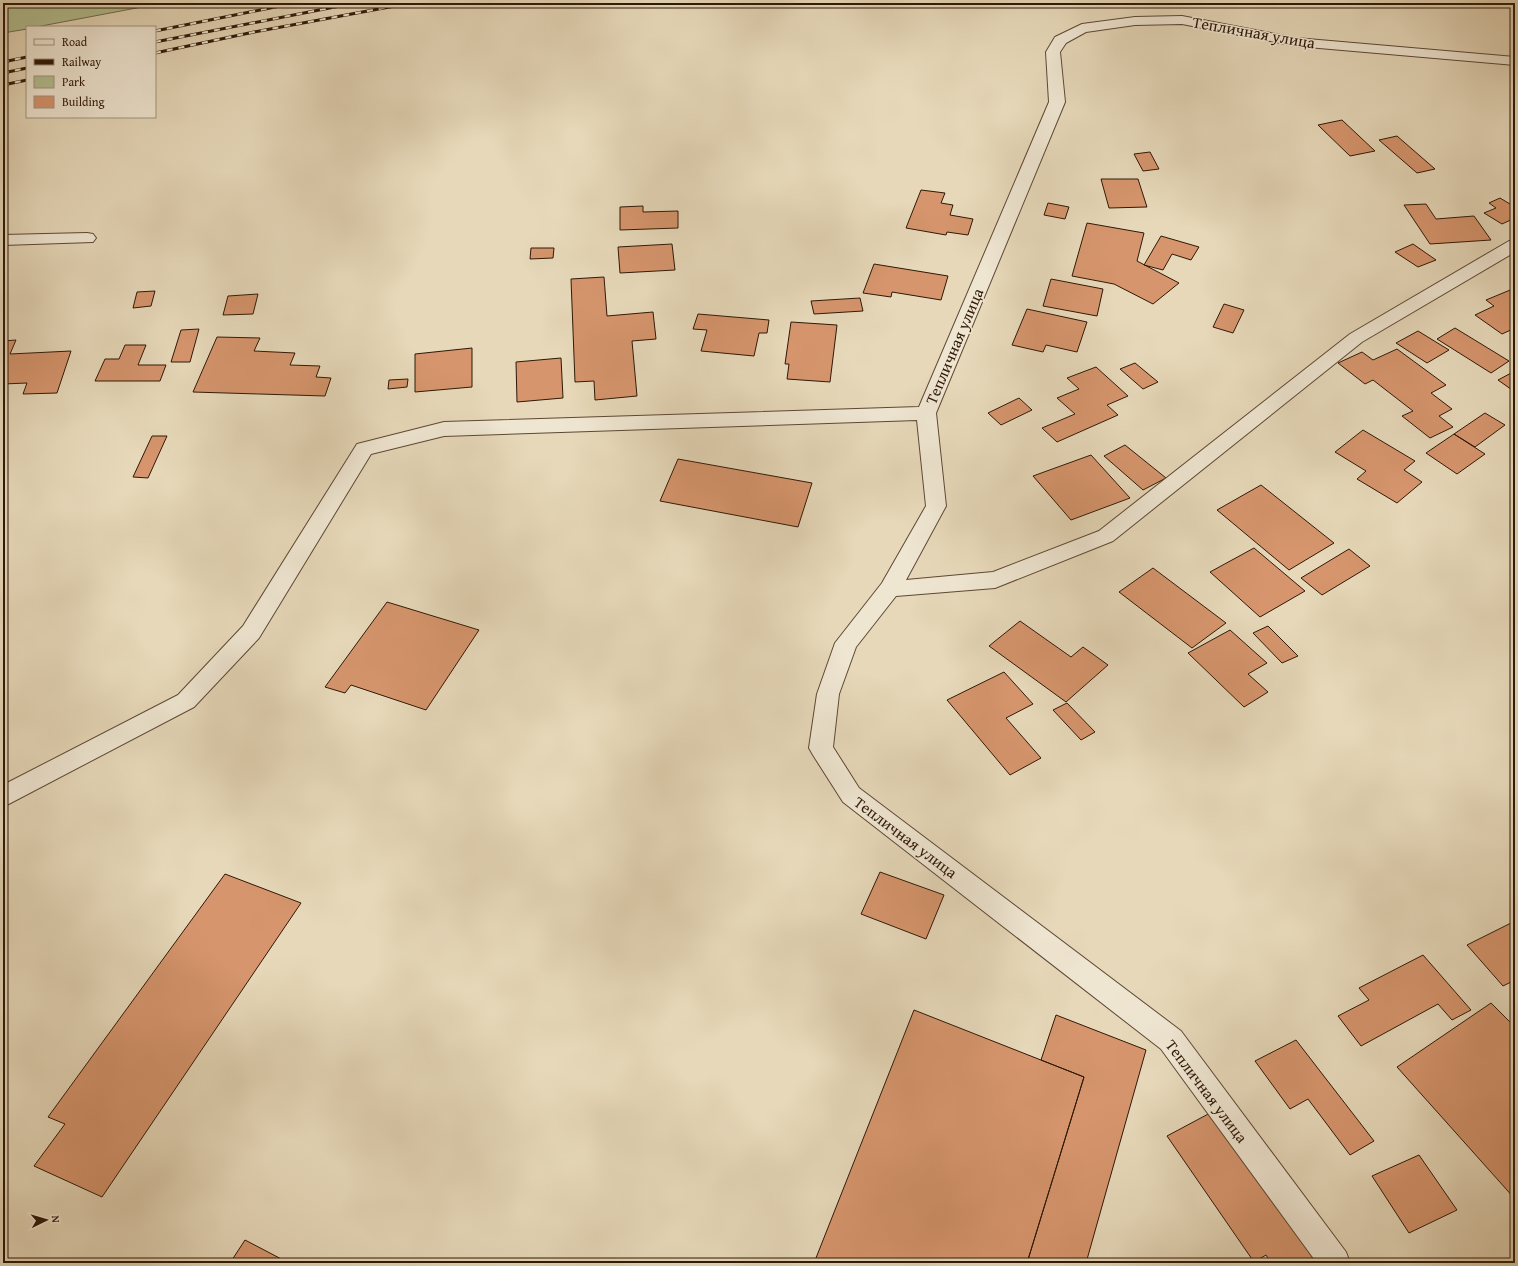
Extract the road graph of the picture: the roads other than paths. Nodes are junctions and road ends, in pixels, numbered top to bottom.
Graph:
1 (1515, 61) edge
2 (87, 238) dead end
3 (3, 240) edge
4 (1515, 245) edge
5 (926, 413) junction
6 (890, 589) junction
7 (3, 797) edge
8 (1335, 1263) edge

1 - 5 street, Тепличная улица
2 - 3 street
4 - 6 street
5 - 6 street, Тепличная улица
5 - 7 street
6 - 8 street, Тепличная улица

